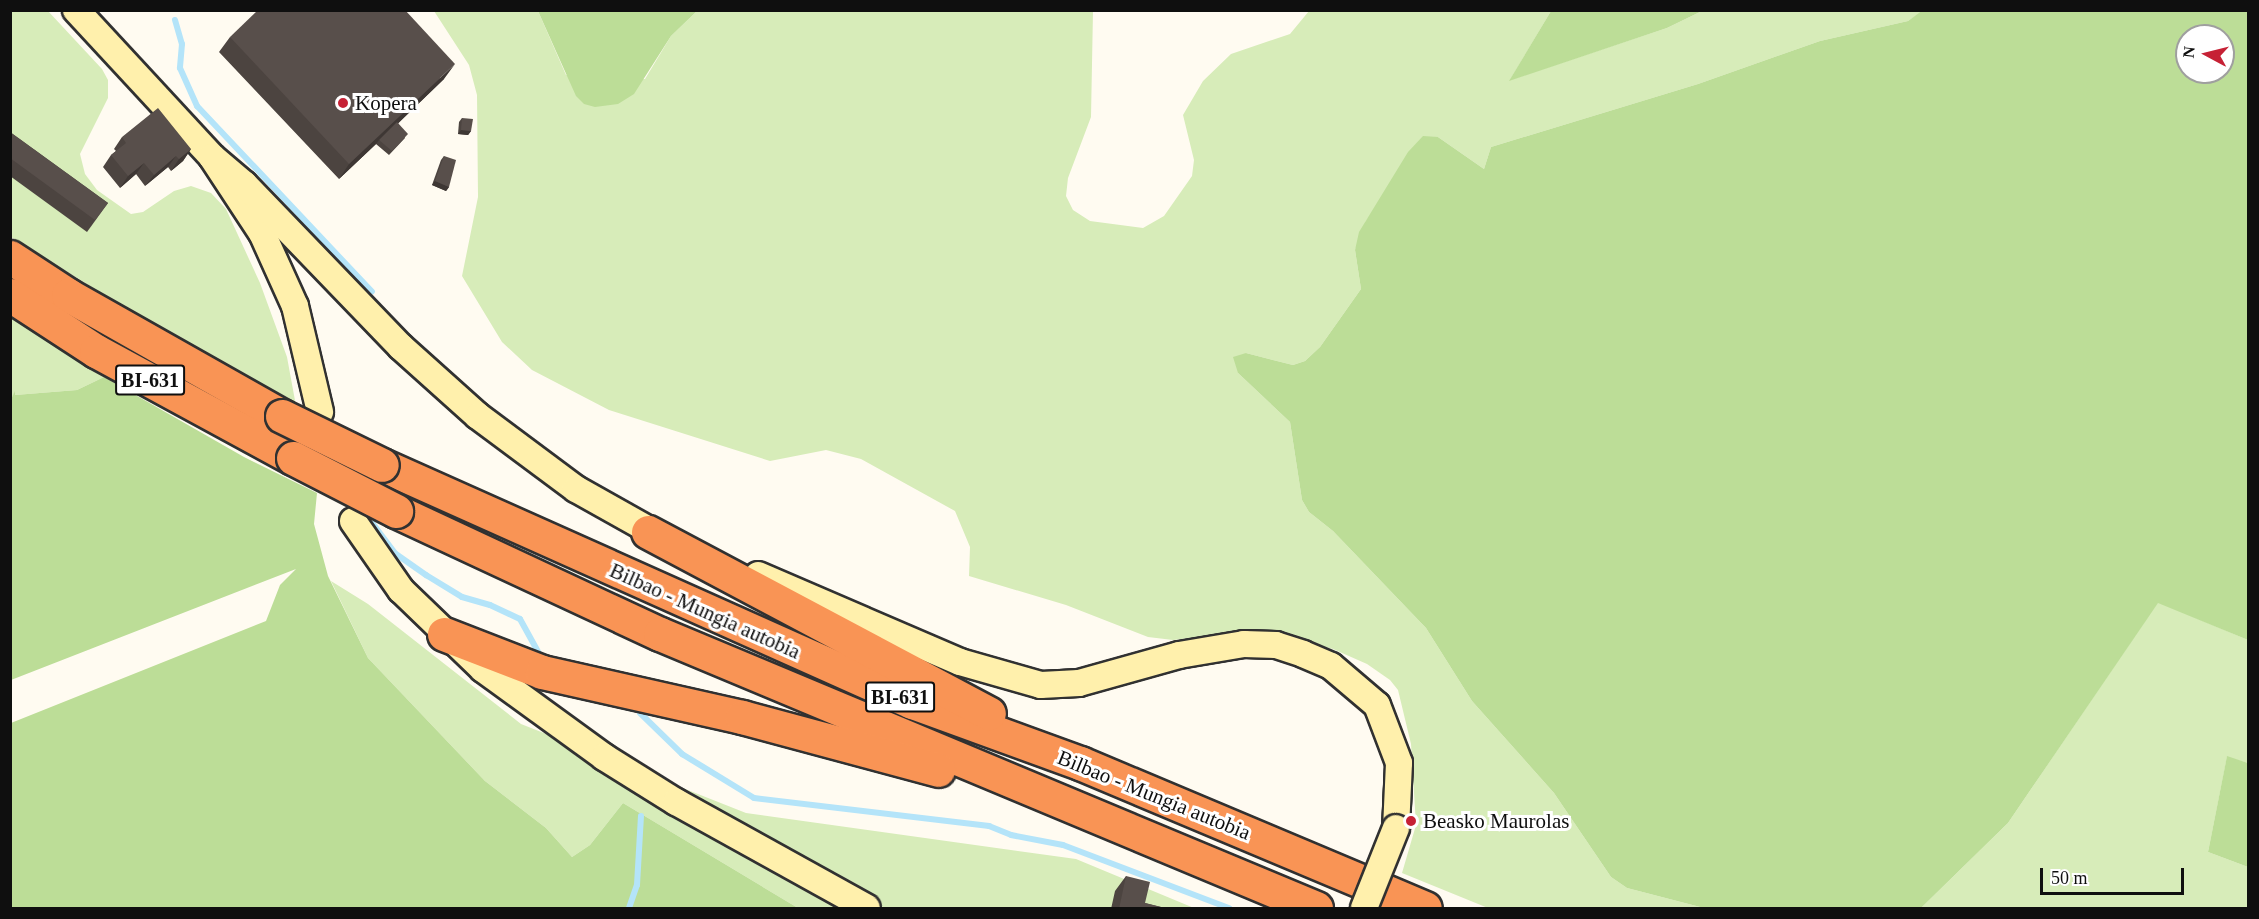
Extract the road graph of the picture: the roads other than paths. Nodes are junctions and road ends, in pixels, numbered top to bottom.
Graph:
1 (76, 10) edge
2 (212, 157) junction
3 (10, 257) edge
4 (10, 295) edge
5 (320, 412) dead end
6 (353, 521) dead end
7 (648, 532) junction
8 (444, 634) junction
9 (1080, 763) junction
10 (993, 776) junction
11 (867, 909) edge
12 (1316, 909) edge
13 (1364, 909) edge
14 (1425, 909) edge

1 - 2 street
2 - 5 street
2 - 7 street
3 - 9 highway, Bilbao - Mungia autobia / BI-631, bridge
4 - 10 highway, Bilbao - Mungia autobia / BI-631, bridge
6 - 8 street
7 - 9 highway
7 - 13 street, bridge
8 - 10 highway
8 - 11 street
9 - 14 highway, Bilbao - Mungia autobia / BI-631
10 - 12 highway, Bilbao - Mungia autobia / BI-631

